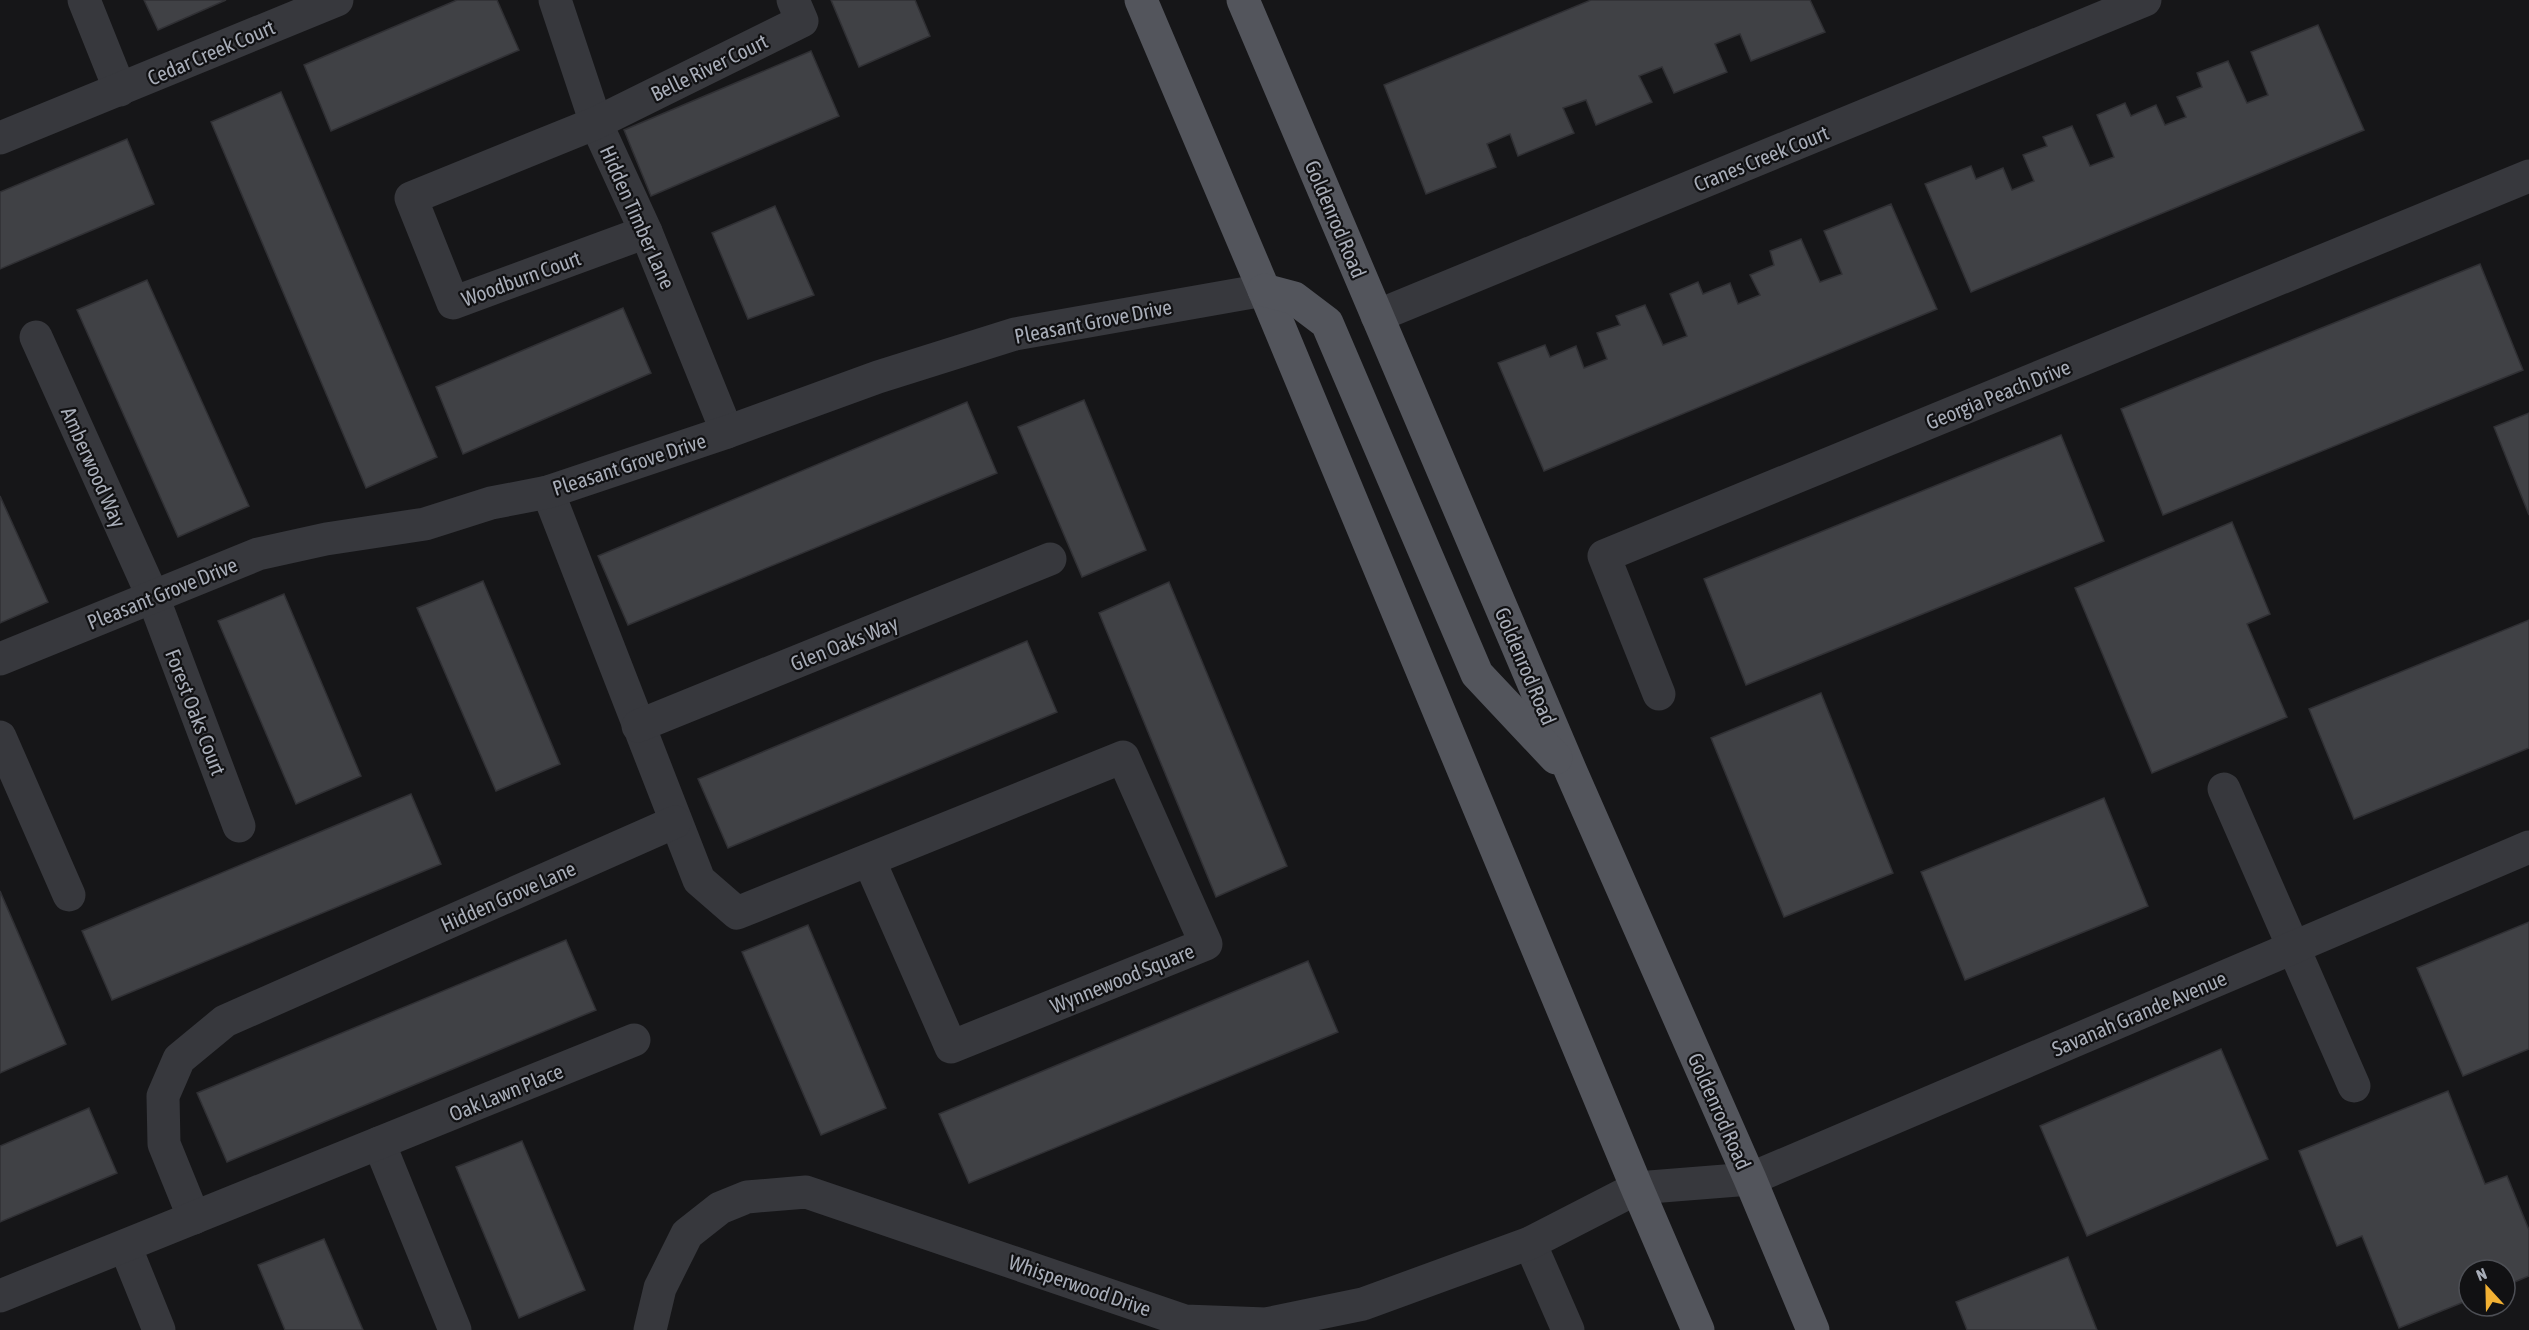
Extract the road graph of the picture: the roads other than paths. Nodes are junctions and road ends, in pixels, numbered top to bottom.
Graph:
1 (84, 0) edge
2 (336, 0) edge
3 (555, 0) edge
4 (793, 0) edge
5 (1141, 0) edge
6 (1243, 0) edge
7 (2145, 0) edge
8 (299, 7) edge
9 (120, 90) junction
10 (597, 123) junction
11 (0, 138) edge
12 (2529, 176) edge
13 (646, 232) junction
14 (1264, 290) junction
15 (1377, 316) junction
16 (36, 338) dead end
17 (727, 432) junction
18 (548, 492) junction
19 (1050, 559) dead end
20 (153, 597) junction
21 (0, 659) edge
22 (1659, 693) dead end
23 (638, 726) junction
24 (0, 737) edge
25 (1572, 774) junction
26 (2224, 789) dead end
27 (675, 822) junction
28 (239, 826) dead end
29 (2529, 847) edge
30 (869, 860) junction
31 (69, 895) dead end
32 (2293, 947) junction
33 (634, 1040) dead end
34 (2354, 1086) dead end
35 (379, 1143) junction
36 (1750, 1179) junction
37 (1637, 1188) junction
38 (194, 1218) junction
39 (1530, 1243) junction
40 (124, 1246) junction
41 (0, 1296) edge
42 (159, 1330) edge
43 (455, 1330) edge
44 (650, 1330) edge
45 (1568, 1330) edge
46 (1698, 1330) edge
47 (1813, 1330) edge

1 - 9 street, Cedar Creek Court
2 - 8 street
3 - 10 street, Hidden Timber Lane
4 - 10 street, Belle River Court
5 - 14 main road
6 - 15 main road, Goldenrod Road
7 - 15 street, Cranes Creek Court
8 - 9 street, Cedar Creek Court
9 - 11 street, Cedar Creek Court
10 - 13 street, Hidden Timber Lane
10 - 13 street, Woodburn Court
12 - 22 street, Georgia Peach Drive
13 - 17 street, Hidden Timber Lane
14 - 17 street, Pleasant Grove Drive
14 - 25 main road
14 - 37 main road
15 - 25 main road, Goldenrod Road
16 - 20 street, Amberwood Way
17 - 18 street, Pleasant Grove Drive
18 - 20 street, Pleasant Grove Drive
18 - 23 street
19 - 23 street, Glen Oaks Way
20 - 21 street, Pleasant Grove Drive
20 - 28 street, Forest Oaks Court
23 - 27 street
24 - 31 street
25 - 36 main road, Goldenrod Road
26 - 32 street
27 - 30 street, Wynnewood Square
27 - 38 street, Hidden Grove Lane
29 - 32 street, Savanah Grande Avenue
30 - 30 street, Wynnewood Square
32 - 34 street
32 - 36 street, Savanah Grande Avenue
33 - 35 street, Oak Lawn Place
35 - 38 street, Oak Lawn Place
35 - 43 street
36 - 37 street, Savanah Grande Avenue
36 - 47 main road, Goldenrod Road
37 - 39 street, Whisperwood Drive
37 - 46 main road
38 - 40 street, Oak Lawn Place
39 - 44 street, Whisperwood Drive
39 - 45 street
40 - 41 street, Oak Lawn Place
40 - 42 street

